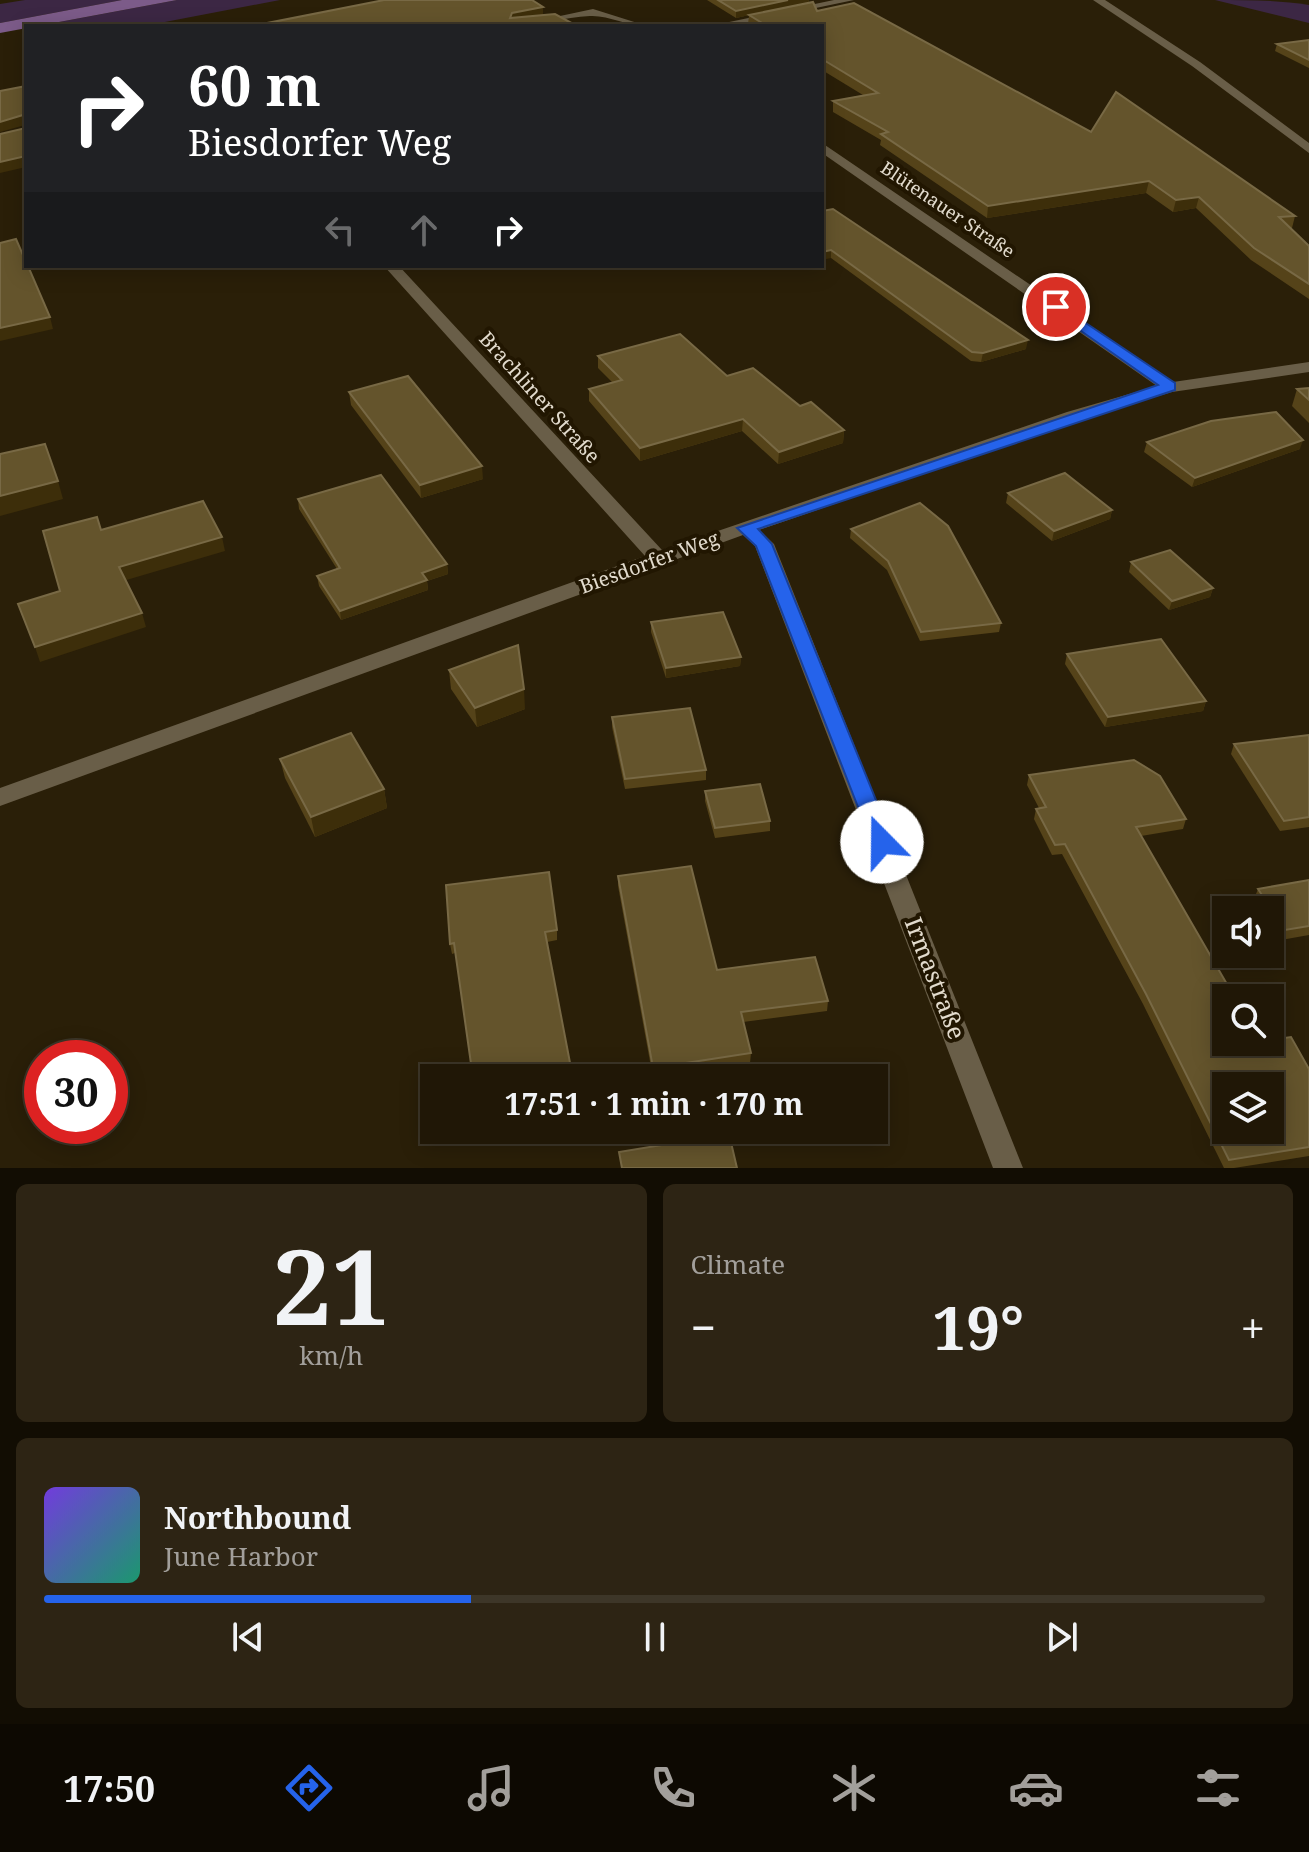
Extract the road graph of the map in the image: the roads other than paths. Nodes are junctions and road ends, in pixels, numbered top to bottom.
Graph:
1 (849, 0) edge
2 (1098, 0) edge
3 (530, 24) edge
4 (634, 24) edge
5 (725, 24) edge
6 (824, 148) edge
7 (1309, 149) edge
8 (393, 268) edge
9 (1309, 367) edge
10 (1170, 387) junction
11 (746, 528) junction
12 (658, 558) junction
13 (0, 797) edge
14 (1008, 1168) edge

1 - 5 lane
2 - 7 street
3 - 4 street
6 - 10 street, Blütenauer Straße
8 - 12 street, Brachliner Straße
9 - 10 street, Biesdorfer Weg
10 - 11 street, Biesdorfer Weg
11 - 12 street, Biesdorfer Weg
11 - 14 street, Irmastraße
12 - 13 street, Biesdorfer Weg

